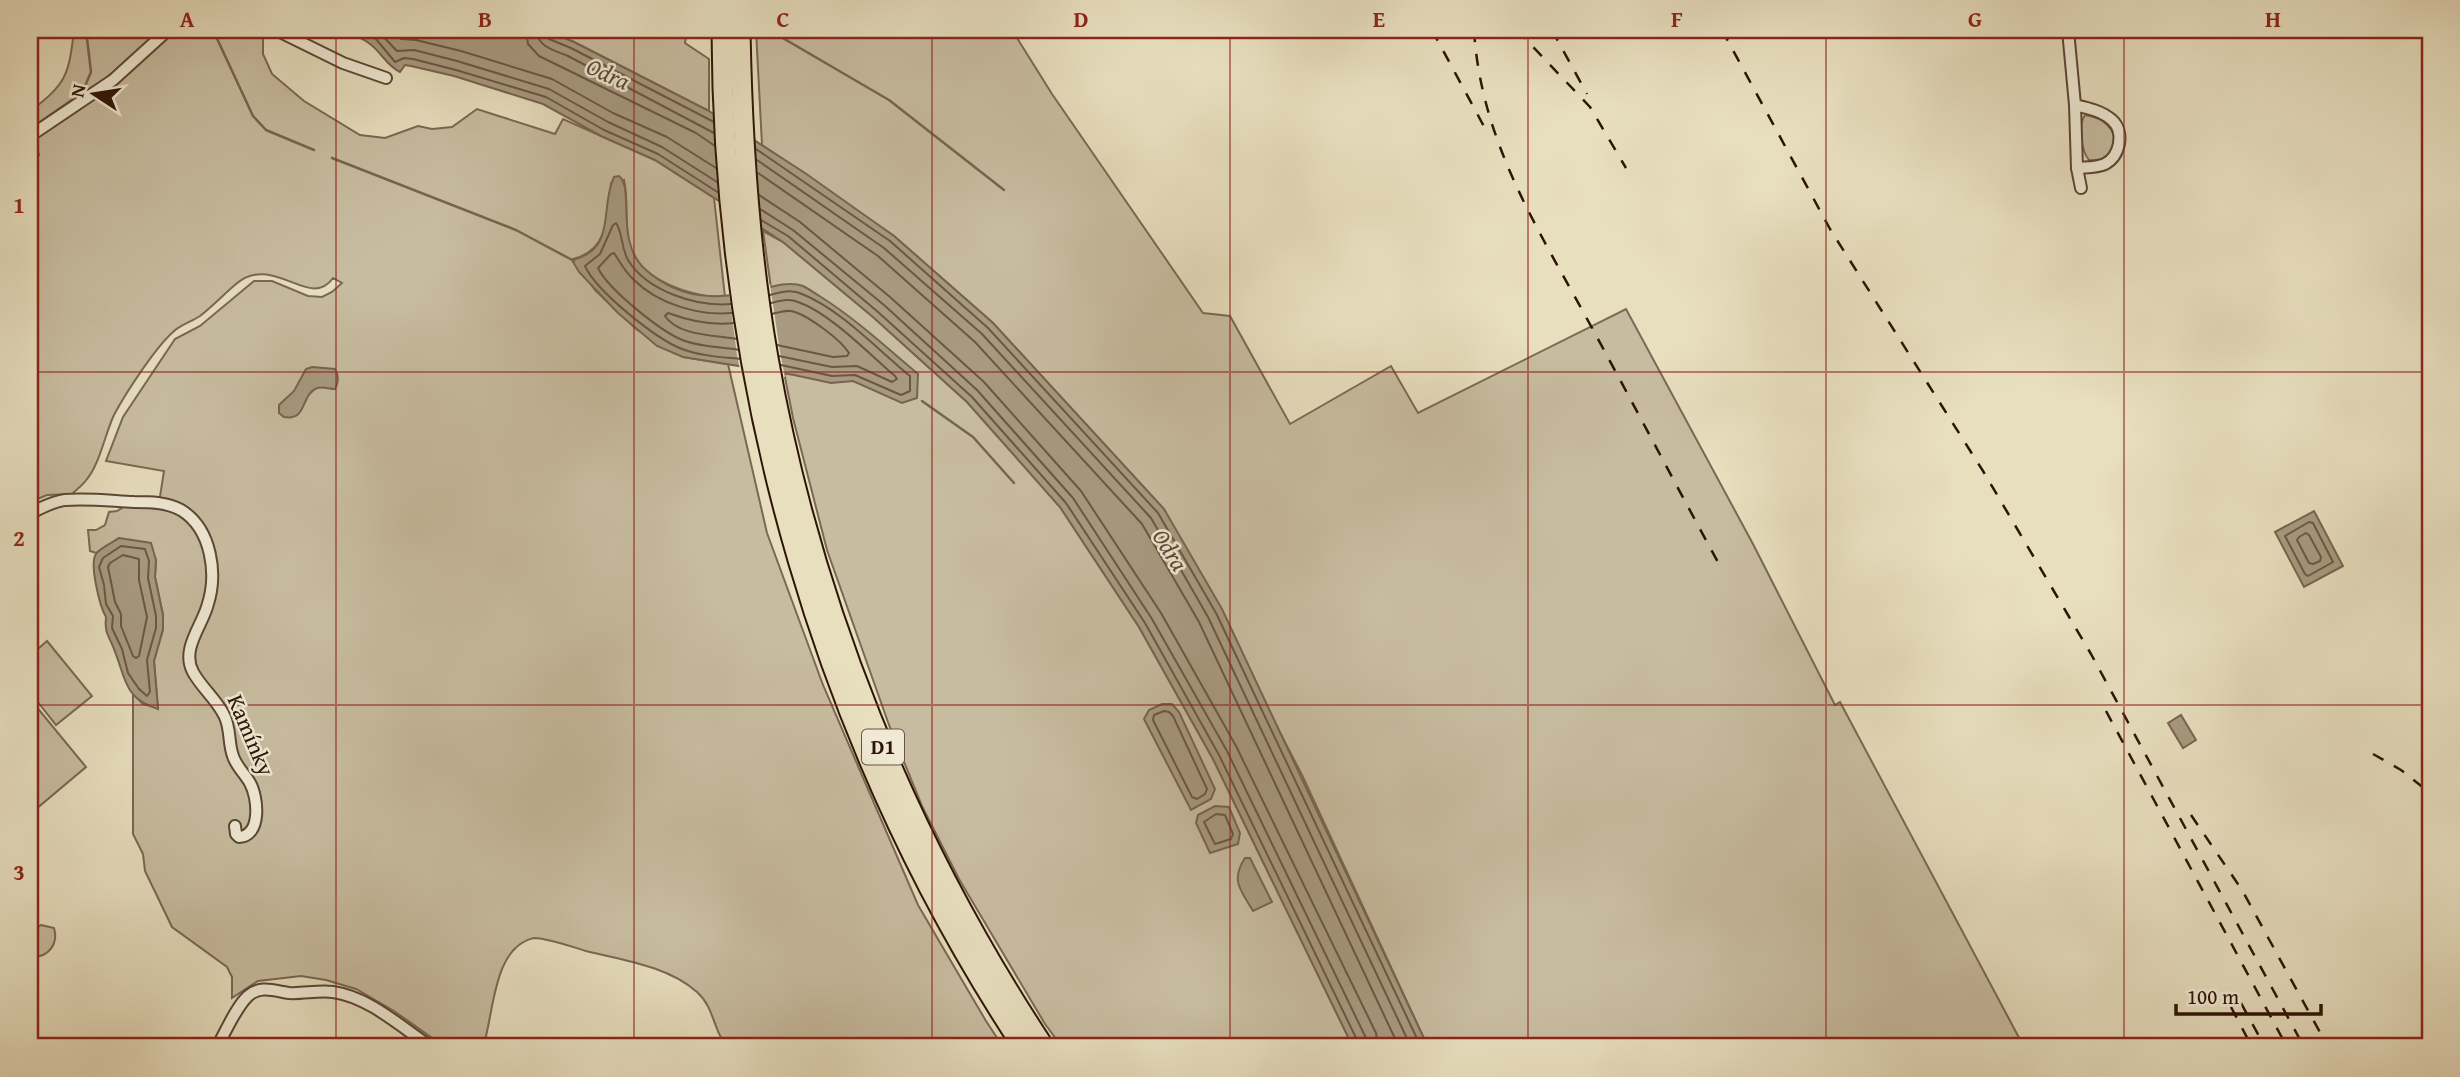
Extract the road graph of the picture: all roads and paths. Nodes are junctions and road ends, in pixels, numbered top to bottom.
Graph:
1 (167, 30) edge
2 (276, 30) edge
3 (722, 30) edge
4 (740, 30) edge
5 (2068, 30) edge
6 (386, 78) dead end
7 (2075, 105) junction
8 (30, 136) edge
9 (2077, 168) junction
10 (2081, 188) dead end
11 (772, 423) junction
12 (30, 513) edge
13 (235, 826) dead end
14 (217, 1047) edge
15 (431, 1047) edge
16 (1023, 1047) edge
17 (1044, 1047) edge

1 - 8 street
2 - 6 street
3 - 11 highway, D1
4 - 11 highway, D1
5 - 7 street
7 - 9 street
7 - 9 street
9 - 10 street
11 - 16 highway, D1
11 - 17 highway, D1
12 - 13 street, Kamínky
14 - 15 street

